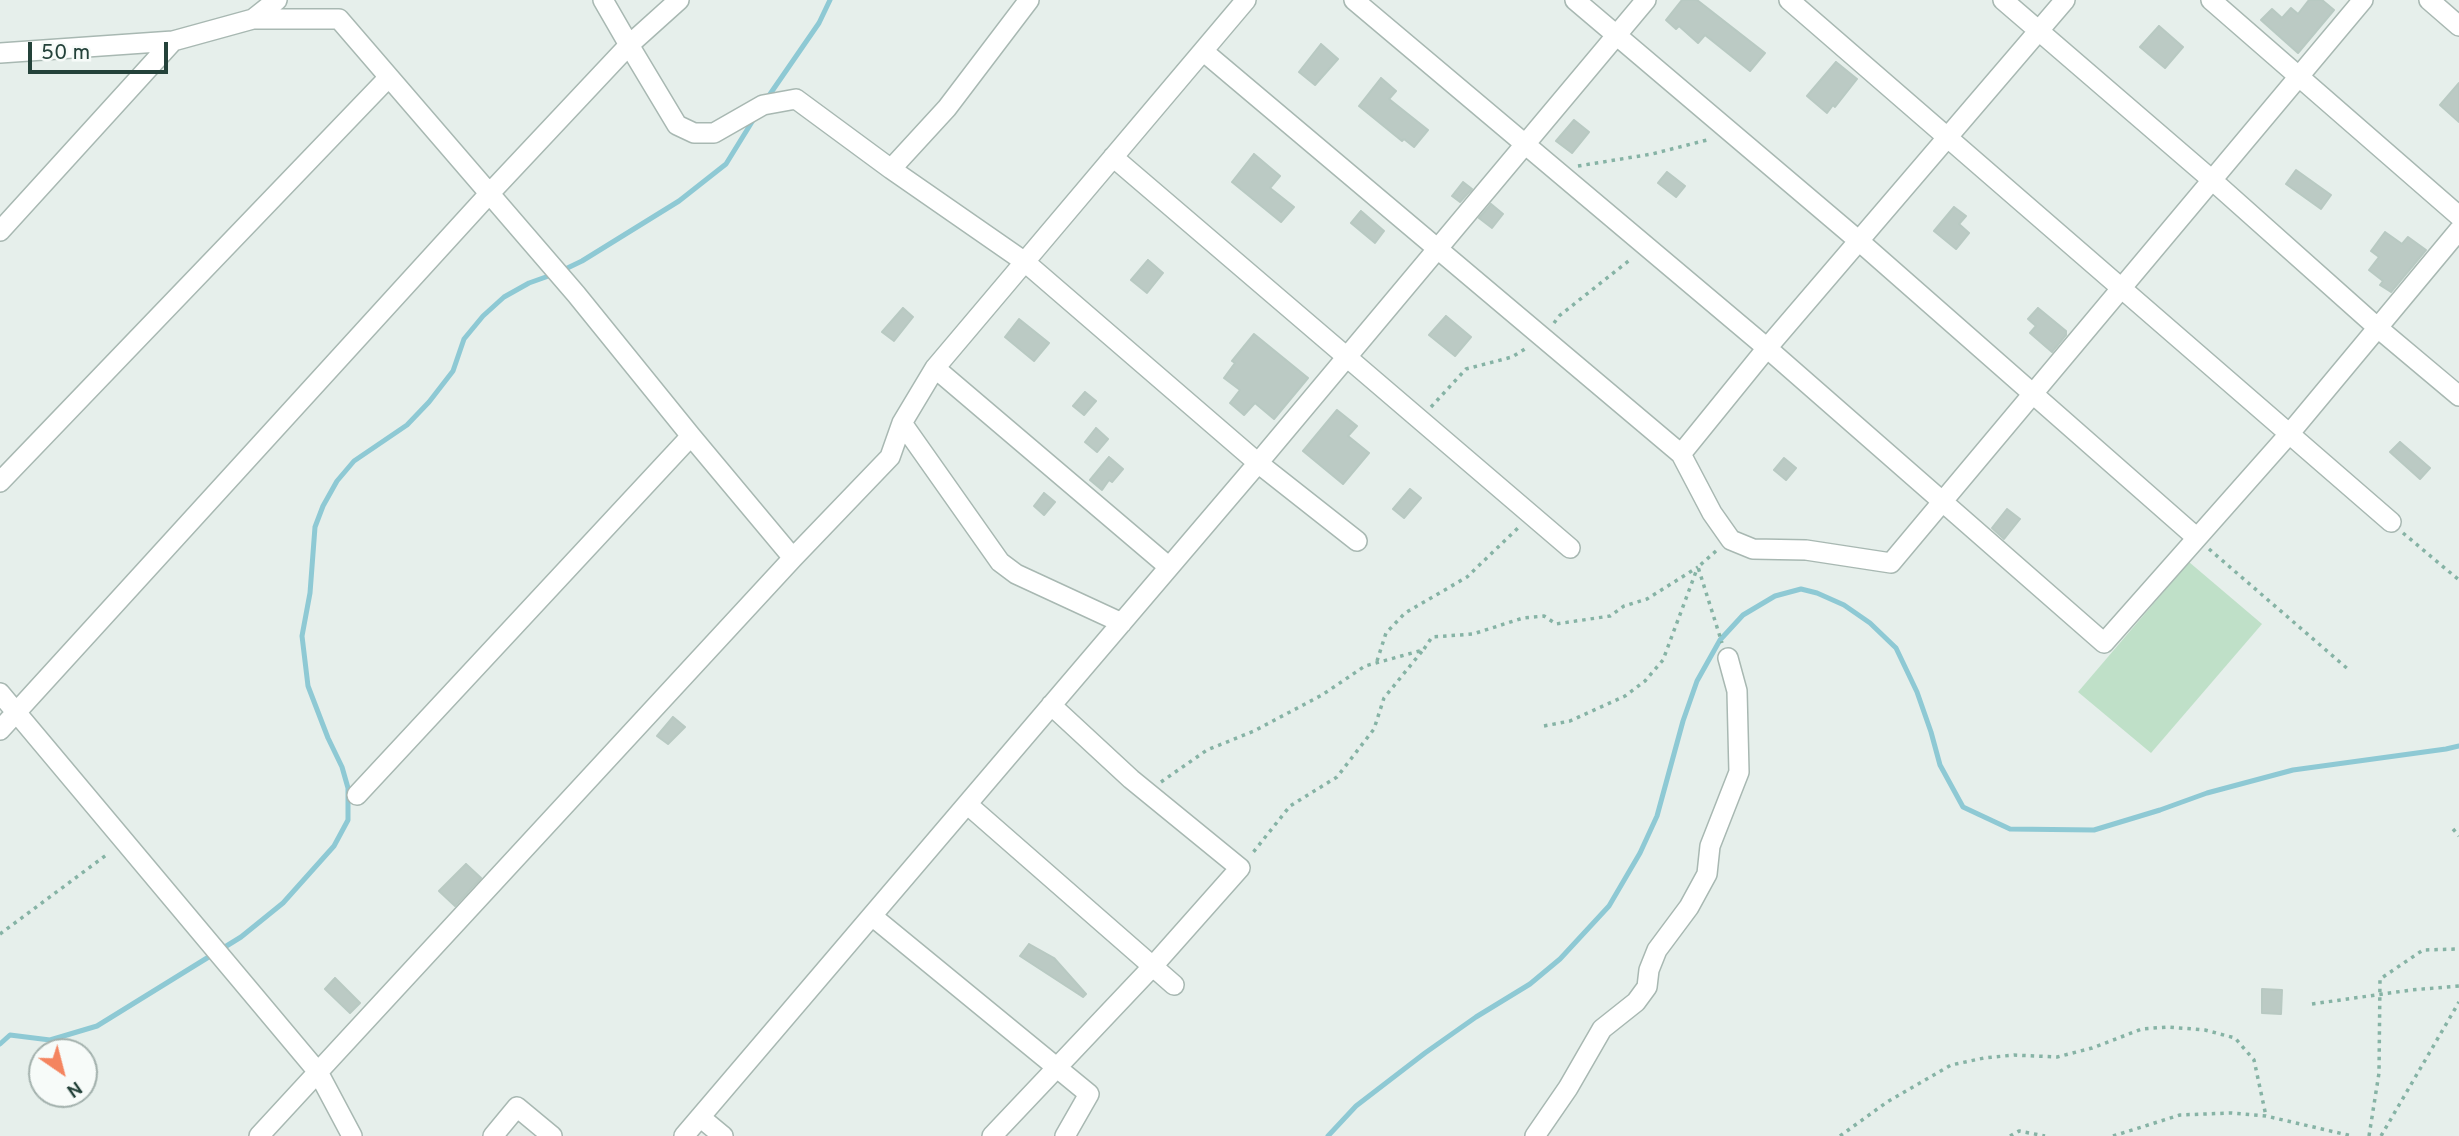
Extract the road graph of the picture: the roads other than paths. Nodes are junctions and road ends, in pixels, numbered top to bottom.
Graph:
1 (277, 0) edge
2 (603, 0) edge
3 (678, 0) edge
4 (1029, 0) edge
5 (1246, 0) edge
6 (1354, 0) edge
7 (1575, 0) edge
8 (1646, 0) edge
9 (1789, 0) edge
10 (2003, 0) edge
11 (2065, 0) edge
12 (2211, 0) edge
13 (2363, 0) edge
14 (2429, 0) edge
15 (253, 19) junction
16 (2459, 26) edge
17 (2039, 30) junction
18 (1616, 35) junction
19 (173, 41) junction
20 (629, 45) junction
21 (1203, 51) junction
22 (0, 53) edge
23 (2299, 75) junction
24 (389, 77) junction
25 (1948, 137) junction
26 (1526, 143) junction
27 (1113, 157) junction
28 (891, 169) junction
29 (2212, 180) junction
30 (489, 194) junction
31 (2459, 216) edge
32 (2459, 230) edge
33 (0, 231) edge
34 (1859, 241) junction
35 (1437, 250) junction
36 (1025, 262) junction
37 (2123, 289) junction
38 (2378, 328) junction
39 (1767, 348) junction
40 (1347, 357) junction
41 (935, 368) junction
42 (2035, 394) junction
43 (2459, 396) edge
44 (902, 423) junction
45 (2290, 433) junction
46 (691, 436) junction
47 (1681, 454) junction
48 (1258, 463) junction
49 (0, 482) edge
50 (1942, 502) junction
51 (2391, 522) road end
52 (2197, 538) junction
53 (1357, 541) dead end
54 (1570, 548) dead end
55 (793, 558) junction
56 (1169, 567) junction
57 (1122, 623) junction
58 (1728, 658) dead end
59 (0, 693) edge
60 (1051, 705) junction
61 (16, 712) junction
62 (0, 730) edge
63 (357, 795) dead end
64 (967, 804) junction
65 (872, 916) junction
66 (1153, 966) junction
67 (1174, 985) dead end
68 (1058, 1069) junction
69 (318, 1072) junction
70 (702, 1126) edge
71 (259, 1136) edge
72 (352, 1136) edge
73 (492, 1136) edge
74 (552, 1136) edge
75 (684, 1136) edge
76 (723, 1136) edge
77 (992, 1136) edge
78 (1065, 1136) edge
79 (1535, 1136) edge

1 - 15 street
2 - 20 street
3 - 20 street
4 - 28 street
5 - 21 street
6 - 26 street
7 - 18 street
8 - 18 street
9 - 25 street
10 - 17 street
11 - 17 street
12 - 23 street
13 - 23 street
14 - 16 street
15 - 19 street
15 - 24 street
17 - 25 street
17 - 29 street
18 - 26 street
18 - 34 street
19 - 22 street
19 - 33 street
20 - 28 street
20 - 30 street
21 - 27 street
21 - 35 street
23 - 29 street
23 - 31 street
24 - 30 street
24 - 49 street
25 - 34 street
25 - 37 street
26 - 35 street
26 - 39 street
27 - 36 street
27 - 40 street
28 - 36 street
29 - 37 street
29 - 38 street
30 - 46 street
30 - 61 street
32 - 38 street
34 - 39 street
34 - 42 street
35 - 40 street
35 - 47 street
36 - 41 street
36 - 48 street
37 - 42 street
37 - 45 street
38 - 43 street
38 - 45 street
39 - 47 street
39 - 50 street
40 - 48 street
40 - 54 street
41 - 44 street
41 - 56 street
42 - 50 street
42 - 52 street
44 - 55 street
44 - 57 street
45 - 51 street
45 - 52 street
46 - 55 street
46 - 63 street
47 - 50 street
48 - 53 street
48 - 56 street
50 - 52 street
55 - 69 street
56 - 57 street
57 - 60 street
58 - 79 street
59 - 61 street
60 - 64 street
60 - 66 street
61 - 62 street
61 - 69 street
64 - 65 street
64 - 66 street
65 - 68 street
65 - 70 street
66 - 67 street
66 - 68 street
68 - 77 street
68 - 78 street
69 - 71 street
69 - 72 street
70 - 75 street
70 - 76 street
73 - 74 street

